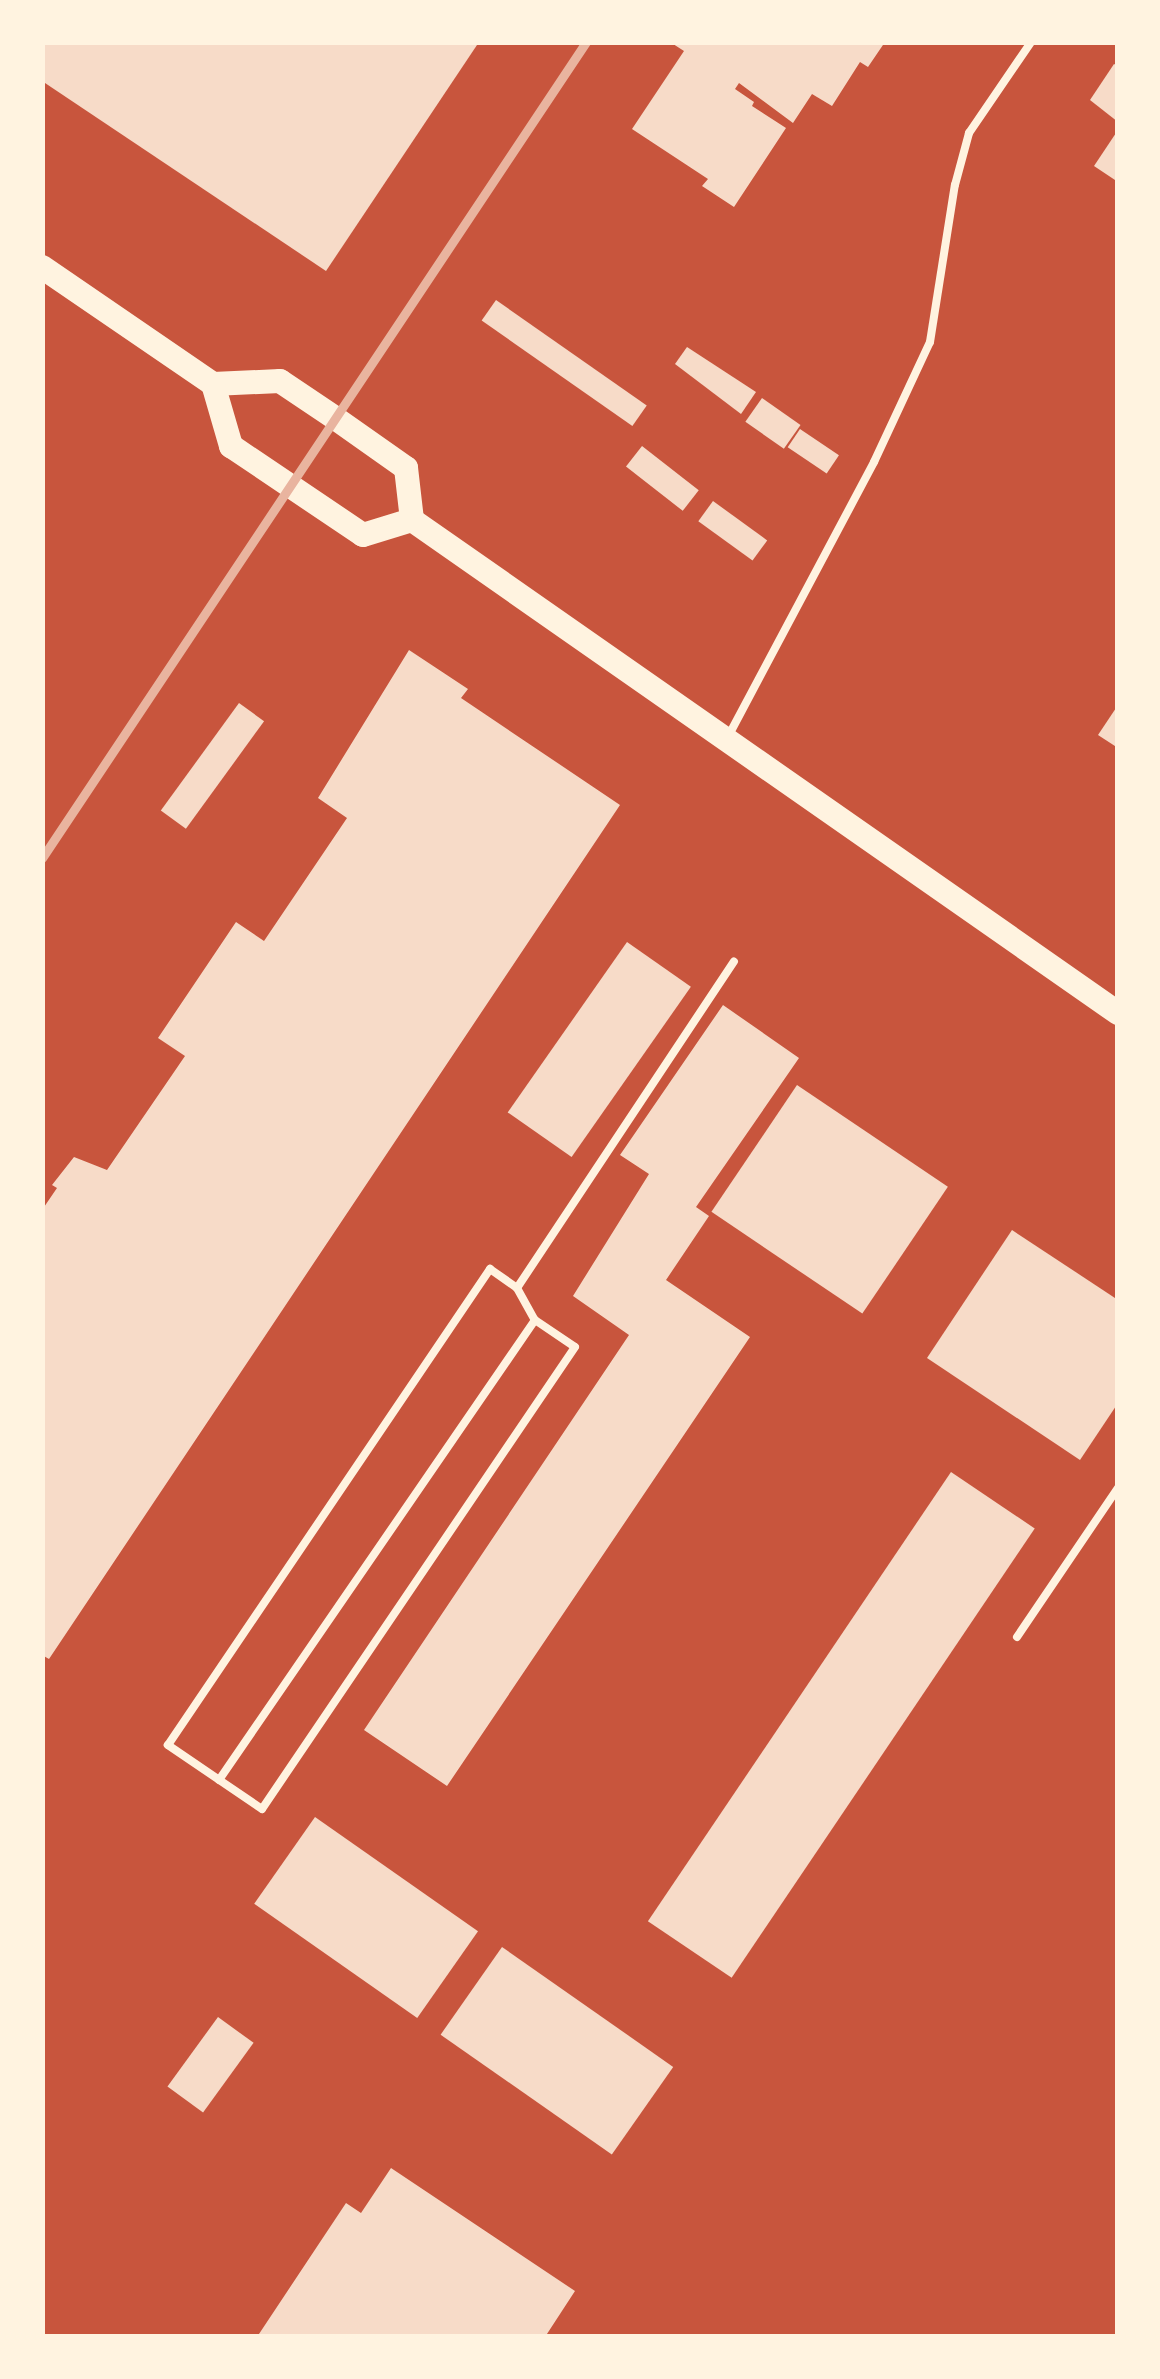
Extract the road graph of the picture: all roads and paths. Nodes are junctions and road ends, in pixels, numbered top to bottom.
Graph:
1 (1031, 42) edge
2 (42, 267) edge
3 (213, 384) junction
4 (412, 520) junction
5 (727, 740) junction
6 (734, 962) dead end
7 (1118, 1012) edge
8 (518, 1288) junction
9 (535, 1320) junction
10 (1118, 1488) edge
11 (1017, 1637) dead end
12 (219, 1780) junction

1 - 5 lane
2 - 3 main road
3 - 4 main road
3 - 4 main road
4 - 5 main road
5 - 7 main road
6 - 8 lane
8 - 9 lane
8 - 12 lane
9 - 12 lane
9 - 12 lane
10 - 11 lane

